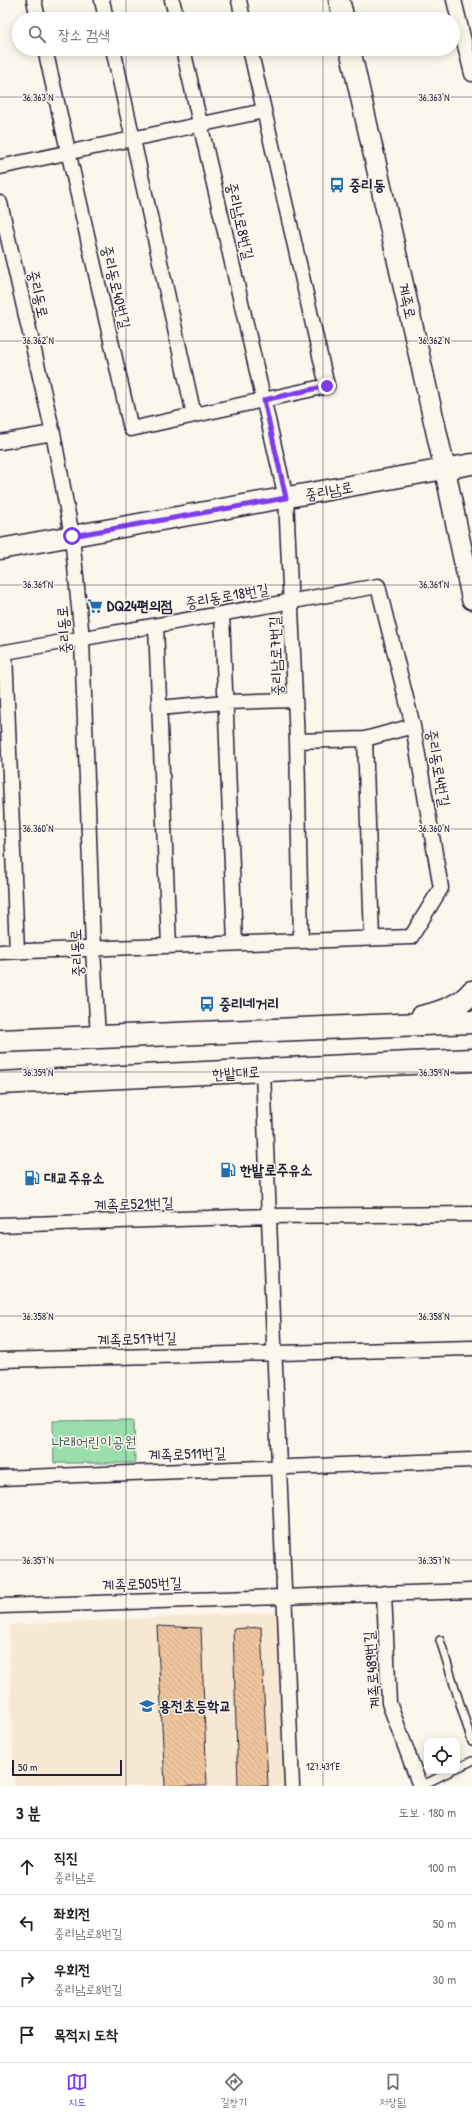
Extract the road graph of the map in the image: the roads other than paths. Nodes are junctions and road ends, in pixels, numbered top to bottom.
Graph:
1 (34, 0) edge
2 (102, 0) edge
3 (172, 0) edge
4 (238, 0) edge
5 (339, 0) edge
6 (454, 0) edge
7 (37, 12) edge
8 (105, 12) edge
9 (175, 12) edge
10 (241, 12) edge
11 (342, 12) edge
12 (457, 12) edge
13 (460, 25) edge
14 (47, 56) edge
15 (115, 56) edge
16 (185, 56) edge
17 (252, 56) edge
18 (352, 56) edge
19 (472, 74) edge
20 (264, 111) junction
21 (201, 124) junction
22 (134, 139) junction
23 (68, 153) junction
24 (0, 168) edge
25 (0, 204) edge
26 (264, 400) junction
27 (194, 416) junction
28 (53, 433) junction
29 (0, 442) edge
30 (472, 464) edge
31 (445, 470) junction
32 (286, 498) junction
33 (72, 536) junction
34 (0, 549) edge
35 (378, 586) joint
36 (472, 599) edge
37 (291, 602) junction
38 (222, 614) junction
39 (156, 626) junction
40 (82, 639) junction
41 (3, 653) edge
42 (295, 700) junction
43 (226, 702) junction
44 (159, 708) junction
45 (413, 726) junction
46 (365, 739) junction
47 (297, 741) junction
48 (372, 938) junction
49 (301, 941) junction
50 (235, 943) junction
51 (169, 946) junction
52 (93, 949) junction
53 (17, 951) junction
54 (0, 952) edge
55 (472, 992) edge
56 (472, 1022) edge
57 (351, 1026) junction
58 (98, 1037) junction
59 (0, 1041) edge
60 (472, 1060) edge
61 (263, 1071) junction
62 (0, 1083) edge
63 (472, 1214) edge
64 (268, 1216) junction
65 (0, 1225) edge
66 (472, 1348) edge
67 (275, 1352) junction
68 (0, 1360) edge
69 (472, 1460) edge
70 (278, 1467) junction
71 (0, 1478) edge
72 (472, 1591) edge
73 (384, 1593) junction
74 (286, 1597) junction
75 (0, 1606) edge
76 (440, 1640) dead end
77 (472, 1742) edge
78 (472, 1761) edge
79 (460, 1767) edge
80 (445, 1774) edge
81 (292, 1786) edge
82 (420, 1786) edge

1 - 7 street
2 - 8 street
3 - 9 street
4 - 10 street
5 - 11 main road
6 - 12 street
13 - 19 street
14 - 23 street, 중리동로40번길
15 - 22 street
16 - 21 street, 중리남로8번길
17 - 20 street
18 - 31 main road, 계족로
20 - 21 street
20 - 26 street
21 - 22 street
21 - 26 street, 중리남로8번길
22 - 23 street
22 - 27 street
23 - 24 street
23 - 27 street, 중리동로40번길
25 - 28 street, 중리동로
26 - 27 street
26 - 32 street, 중리남로8번길
28 - 29 street
28 - 33 street, 중리동로
30 - 31 main road, 중리남로
31 - 32 main road, 중리남로
31 - 36 main road, 계족로
32 - 33 main road, 중리남로
32 - 37 street, 중리남로7번길
33 - 34 main road, 중리남로
33 - 40 street, 중리동로
35 - 37 street, 중리동로18번길
35 - 45 street, 중리동로4번길
37 - 38 street, 중리동로18번길
37 - 42 street, 중리남로7번길
38 - 39 street, 중리동로18번길
38 - 43 street
39 - 40 street, 중리동로18번길
39 - 44 street
40 - 41 street, 중리동로18번길
40 - 52 street, 중리동로
41 - 53 street
42 - 43 street
42 - 47 street, 중리남로7번길
43 - 44 street
43 - 50 street
44 - 51 street
45 - 46 street
45 - 48 street, 중리동로4번길
46 - 47 street
46 - 48 street
47 - 49 street, 중리남로7번길
48 - 49 street, 중리동로4번길
49 - 50 street, 중리동로4번길
50 - 51 street, 중리동로4번길
51 - 52 street, 중리동로4번길
52 - 53 street, 중리동로4번길
52 - 58 street, 중리동로
53 - 54 street, 중리동로4번길
55 - 57 main road
56 - 57 main road
57 - 58 main road
58 - 59 main road
60 - 61 main road, 한밭대로
61 - 62 main road, 한밭대로
61 - 64 street
63 - 64 street, 계족로521번길
64 - 65 street, 계족로521번길
64 - 67 street
66 - 67 street, 계족로517번길
67 - 68 street, 계족로517번길
67 - 70 street
69 - 70 street, 계족로511번길
70 - 71 street, 계족로511번길
70 - 74 street
72 - 73 street, 계족로505번길
73 - 74 street, 계족로505번길
73 - 82 street, 계족로489번길
74 - 75 street, 계족로505번길
74 - 81 street
76 - 77 lane
78 - 79 lane
80 - 82 lane

